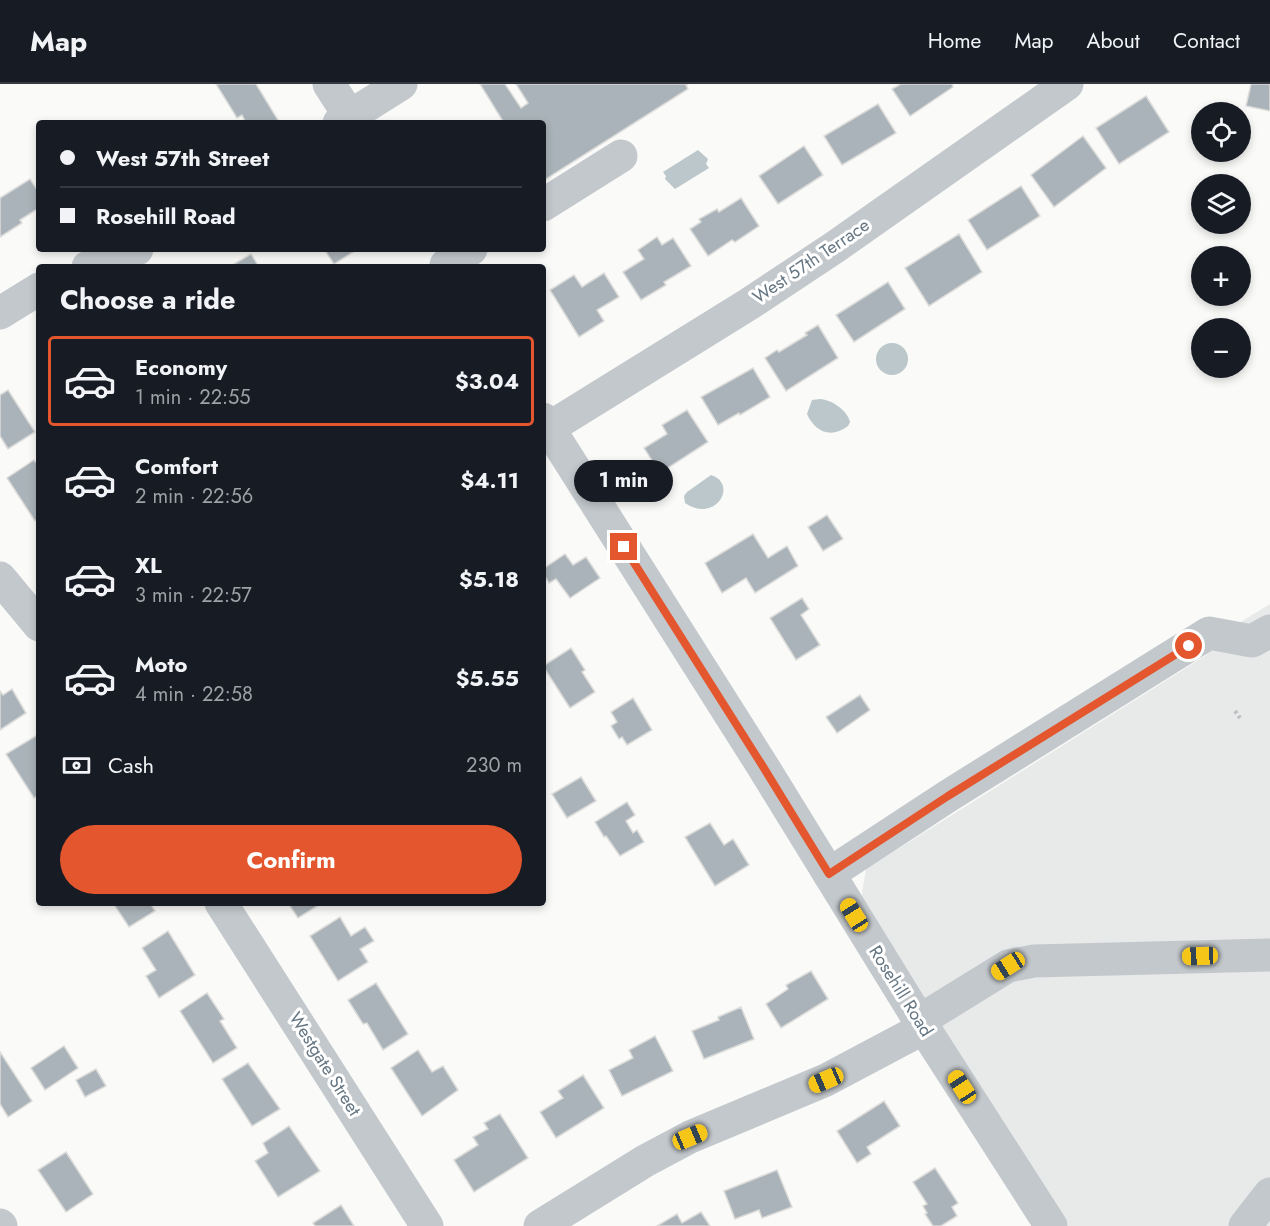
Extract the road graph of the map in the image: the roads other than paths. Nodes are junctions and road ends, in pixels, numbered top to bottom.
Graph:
1 (328, 84) edge
2 (401, 84) edge
3 (1067, 84) edge
4 (347, 120) edge
5 (349, 120) edge
6 (621, 156) dead end
7 (546, 203) edge
8 (129, 252) edge
9 (96, 264) edge
10 (36, 291) edge
11 (0, 313) edge
12 (546, 423) edge
13 (0, 578) edge
14 (36, 621) edge
15 (1270, 631) edge
16 (829, 874) junction
17 (223, 906) edge
18 (1270, 955) edge
19 (922, 1024) junction
20 (1270, 1194) edge
21 (427, 1226) edge
22 (540, 1226) edge
23 (1052, 1226) edge
24 (1245, 1226) edge

1 - 4 street
2 - 5 street
3 - 12 street, West 57th Terrace
6 - 7 street
8 - 9 street
10 - 11 street
12 - 16 street, Rosehill Road
13 - 14 street
15 - 16 street
16 - 19 street, Rosehill Road
17 - 21 street, Westgate Street
18 - 19 street
19 - 22 street
19 - 23 street, Rosehill Road
20 - 24 street

